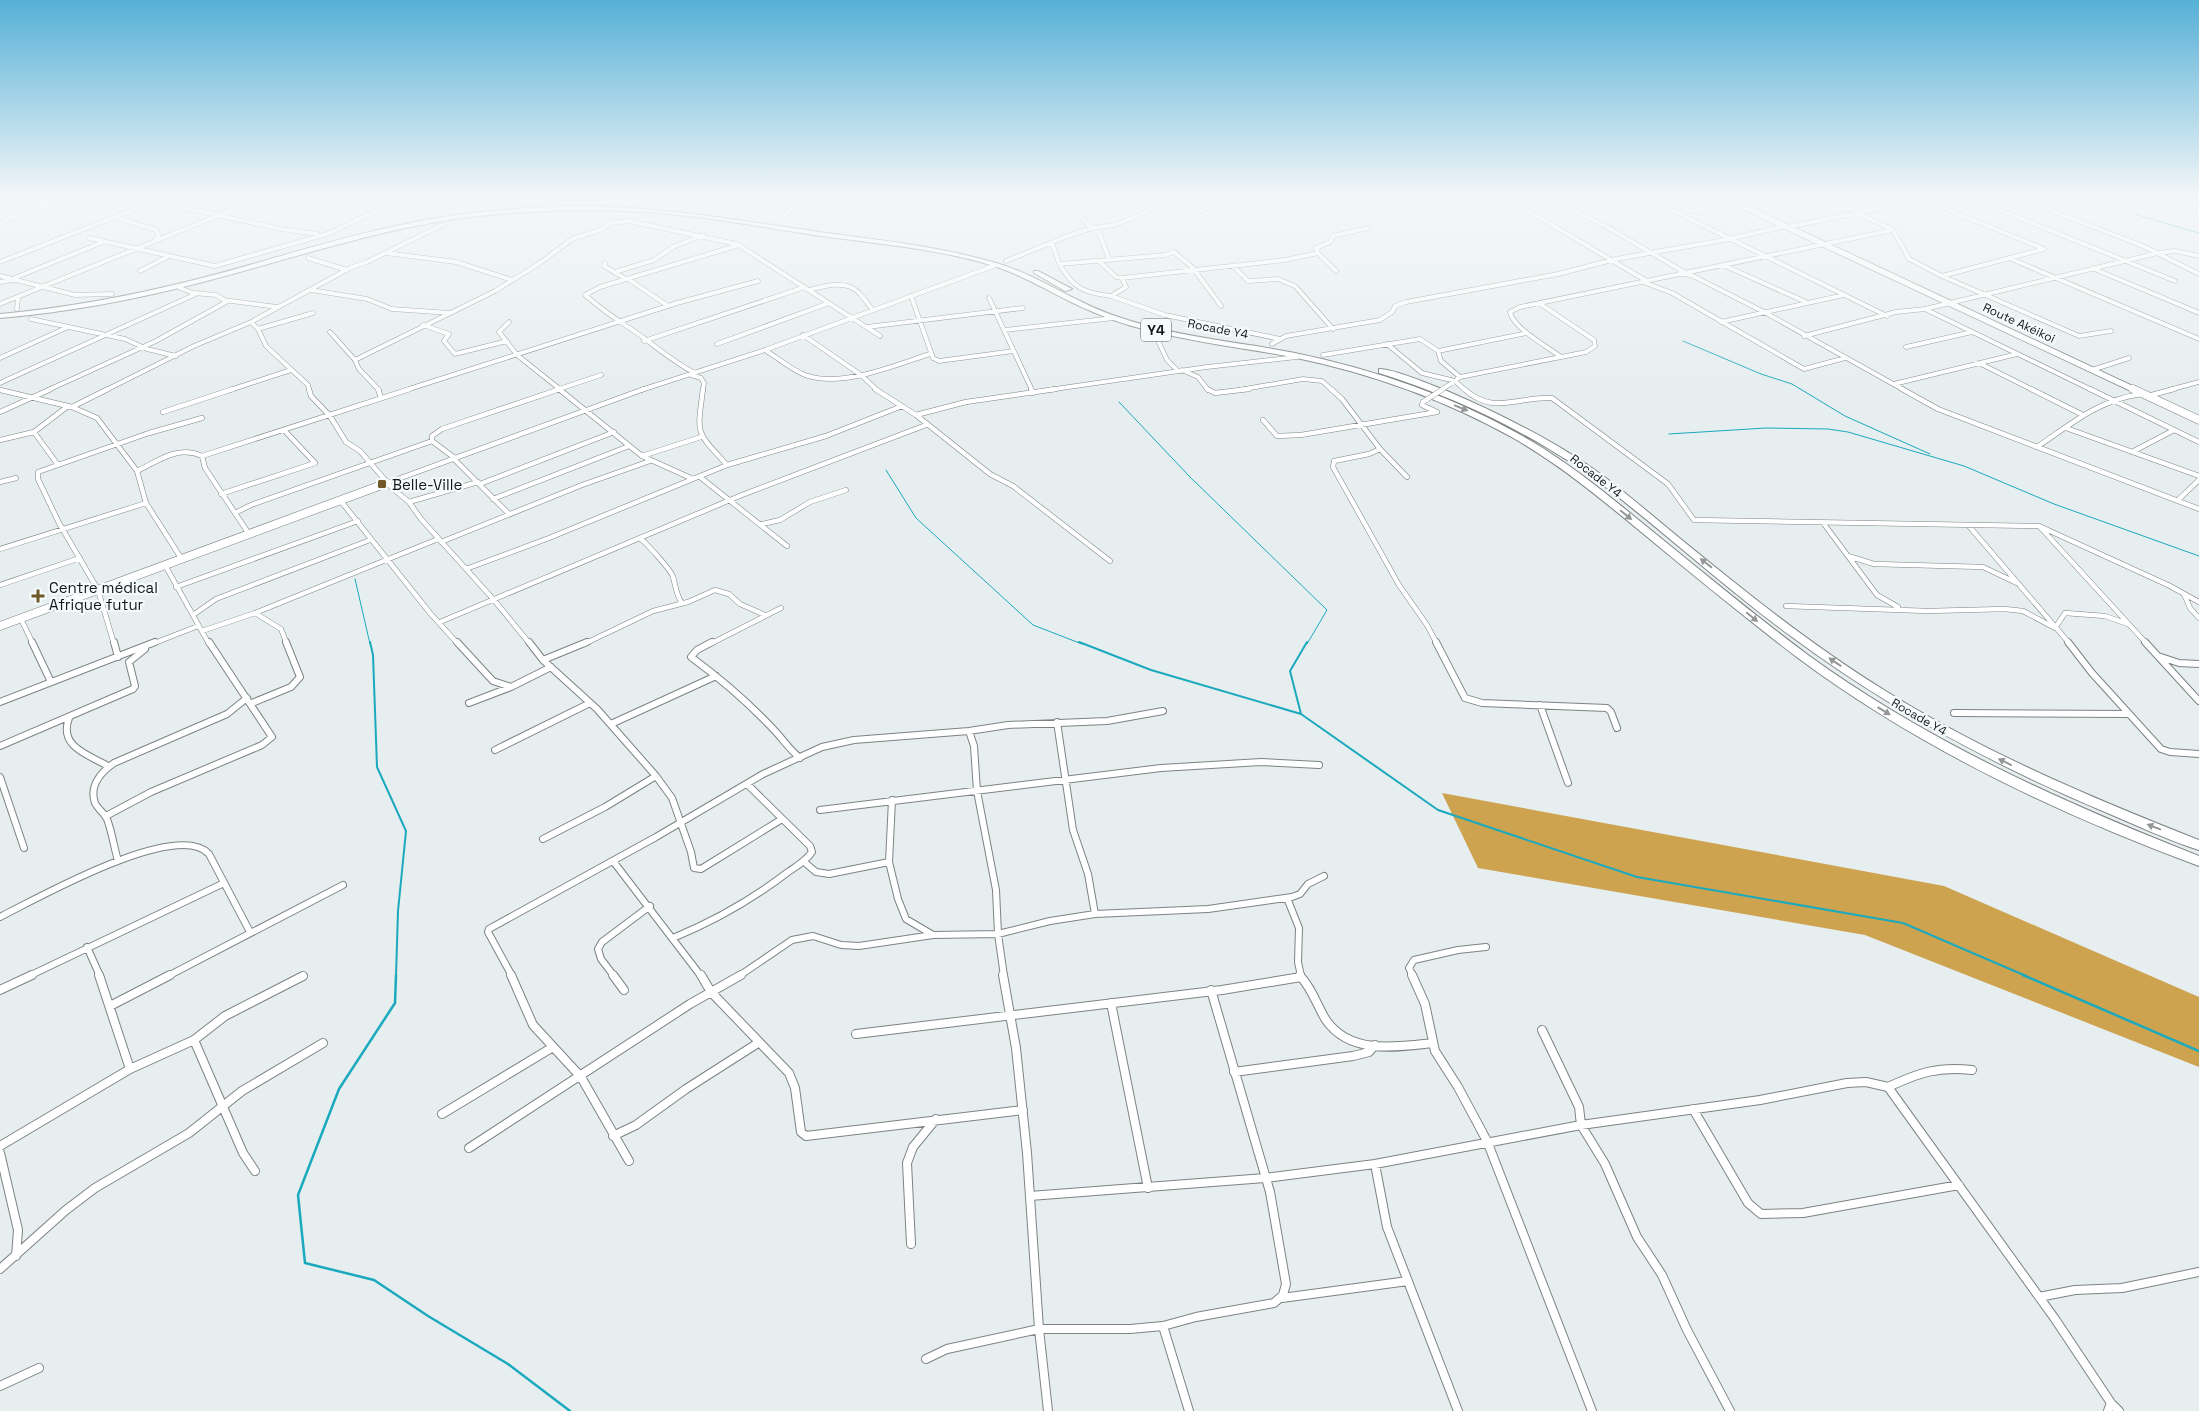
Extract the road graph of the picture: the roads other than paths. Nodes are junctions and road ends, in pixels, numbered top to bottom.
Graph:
1 (55, 262) edge
2 (106, 262) edge
3 (158, 262) edge
4 (193, 262) edge
5 (233, 262) edge
6 (246, 262) edge
7 (263, 262) edge
8 (321, 262) edge
9 (366, 262) edge
10 (455, 262) edge
11 (542, 262) edge
12 (648, 262) edge
13 (684, 262) edge
14 (765, 262) edge
15 (982, 262) edge
16 (1010, 262) edge
17 (1081, 262) edge
18 (1101, 262) edge
19 (1187, 262) edge
20 (1265, 262) edge
21 (1327, 262) edge
22 (1606, 262) edge
23 (1616, 262) edge
24 (1664, 262) edge
25 (1732, 262) edge
26 (1774, 262) edge
27 (1860, 262) edge
28 (1915, 262) edge
29 (1995, 262) edge
30 (2019, 262) edge
31 (2119, 262) edge
32 (2125, 262) edge
33 (2175, 262) edge
34 (605, 263) dead end
35 (1060, 264) joint
36 (1721, 264) junction
37 (996, 265) junction
38 (1232, 265) junction
39 (2092, 268) junction
40 (1193, 269) junction
41 (347, 270) junction
42 (140, 271) dead end
43 (1336, 271) dead end
44 (615, 272) junction
45 (1682, 273) junction
46 (2199, 274) edge
47 (0, 276) edge
48 (1942, 276) junction
49 (2056, 277) junction
50 (1122, 278) junction
51 (14, 279) junction
52 (627, 279) junction
53 (512, 280) junction
54 (758, 281) dead end
55 (1643, 281) junction
56 (2175, 281) dead end
57 (0, 282) edge
58 (43, 287) junction
59 (180, 288) dead end
60 (807, 289) junction
61 (311, 290) junction
62 (198, 293) junction
63 (112, 294) junction
64 (1982, 294) junction
65 (1844, 295) junction
66 (911, 296) junction
67 (1111, 296) junction
68 (18, 297) junction
69 (988, 298) dead end
70 (228, 301) junction
71 (1947, 302) junction
72 (829, 303) junction
73 (1539, 303) junction
74 (1808, 303) junction
75 (0, 304) edge
76 (668, 306) junction
77 (1221, 306) dead end
78 (277, 307) junction
79 (1023, 308) dead end
80 (17, 309) junction
81 (1925, 309) junction
82 (0, 310) edge
83 (873, 310) junction
84 (450, 312) junction
85 (996, 312) junction
86 (1764, 312) junction
87 (2199, 313) edge
88 (313, 314) dead end
89 (0, 316) edge
90 (1887, 316) junction
91 (852, 317) junction
92 (1114, 318) junction
93 (31, 319) dead end
94 (919, 321) junction
95 (251, 322) junction
96 (509, 322) dead end
97 (620, 322) junction
98 (1721, 322) junction
99 (423, 326) junction
100 (68, 327) junction
101 (867, 327) junction
102 (258, 329) junction
103 (1332, 329) junction
104 (1005, 330) junction
105 (2110, 331) dead end
106 (330, 332) dead end
107 (1972, 332) junction
108 (1527, 333) junction
109 (1155, 334) dead end
110 (803, 335) junction
111 (104, 336) junction
112 (880, 336) dead end
113 (1804, 336) junction
114 (2199, 338) edge
115 (1280, 339) junction
116 (507, 341) junction
117 (644, 341) junction
118 (717, 344) dead end
119 (1272, 344) junction
120 (1387, 344) junction
121 (142, 346) junction
122 (1906, 347) dead end
123 (765, 350) junction
124 (1014, 351) junction
125 (1438, 352) junction
126 (930, 354) junction
127 (2017, 354) junction
128 (517, 355) junction
129 (1323, 355) junction
130 (176, 356) junction
131 (1297, 357) junction
132 (1561, 357) junction
133 (0, 358) edge
134 (1845, 358) junction
135 (2129, 358) dead end
136 (355, 360) junction
137 (1979, 363) junction
138 (291, 370) junction
139 (1180, 370) junction
140 (2092, 370) junction
141 (693, 374) junction
142 (601, 375) dead end
143 (861, 375) junction
144 (1460, 377) junction
145 (1454, 382) junction
146 (2199, 382) edge
147 (0, 383) edge
148 (1894, 384) junction
149 (0, 390) edge
150 (559, 390) junction
151 (1033, 393) junction
152 (2147, 395) junction
153 (381, 398) junction
154 (31, 399) junction
155 (2114, 400) junction
156 (902, 406) junction
157 (70, 407) junction
158 (587, 410) junction
159 (0, 412) edge
160 (163, 412) dead end
161 (2081, 414) junction
162 (330, 416) junction
163 (916, 416) junction
164 (2199, 416) edge
165 (202, 418) dead end
166 (1263, 420) dead end
167 (2199, 420) edge
168 (926, 425) junction
169 (1362, 426) junction
170 (2066, 428) junction
171 (284, 430) junction
172 (2174, 430) junction
173 (34, 432) junction
174 (614, 432) junction
175 (701, 437) junction
176 (0, 440) edge
177 (432, 441) junction
178 (2199, 442) edge
179 (117, 444) junction
180 (629, 446) junction
181 (2037, 447) junction
182 (1380, 449) junction
183 (2132, 452) junction
184 (202, 456) junction
185 (642, 456) junction
186 (456, 459) junction
187 (650, 461) junction
188 (371, 463) junction
189 (58, 465) junction
190 (727, 465) junction
191 (138, 471) junction
192 (700, 476) junction
193 (1407, 477) dead end
194 (16, 478) dead end
195 (2199, 478) edge
196 (693, 479) junction
197 (0, 482) edge
198 (387, 483) junction
199 (479, 483) junction
200 (846, 490) dead end
201 (221, 494) junction
202 (493, 499) junction
203 (340, 500) junction
204 (728, 500) junction
205 (2178, 500) junction
206 (409, 502) junction
207 (146, 503) junction
208 (2199, 509) edge
209 (235, 513) junction
210 (509, 514) junction
211 (358, 521) junction
212 (762, 524) junction
213 (1824, 524) junction
214 (1968, 525) junction
215 (2039, 526) junction
216 (62, 528) junction
217 (248, 534) junction
218 (641, 539) junction
219 (370, 540) junction
220 (440, 540) junction
221 (787, 546) dead end
222 (0, 550) edge
223 (1848, 556) junction
224 (80, 558) junction
225 (181, 558) junction
226 (388, 559) junction
227 (1110, 560) dead end
228 (165, 564) junction
229 (466, 569) junction
230 (0, 585) edge
231 (2021, 585) junction
232 (176, 587) junction
233 (98, 590) junction
234 (2184, 594) junction
235 (494, 600) junction
236 (2199, 602) edge
237 (682, 604) junction
238 (1786, 606) dead end
239 (781, 608) dead end
240 (1902, 609) junction
241 (255, 613) junction
242 (193, 615) junction
243 (765, 615) junction
244 (2199, 618) edge
245 (21, 619) junction
246 (440, 622) junction
247 (2128, 624) junction
248 (0, 626) edge
249 (200, 628) junction
250 (2055, 628) junction
251 (153, 644) junction
252 (2156, 655) junction
253 (118, 657) junction
254 (543, 660) junction
255 (2199, 664) edge
256 (551, 667) junction
257 (716, 676) junction
258 (51, 682) junction
259 (511, 687) junction
260 (249, 701) junction
261 (2199, 701) edge
262 (0, 702) edge
263 (469, 703) dead end
264 (590, 703) junction
265 (1540, 705) junction
266 (1163, 711) dead end
267 (1954, 713) dead end
268 (2129, 714) junction
269 (69, 718) junction
270 (1057, 722) junction
271 (610, 724) junction
272 (1617, 728) dead end
273 (969, 731) junction
274 (0, 746) edge
275 (495, 750) dead end
276 (2199, 754) edge
277 (800, 758) junction
278 (1319, 765) dead end
279 (108, 766) junction
280 (0, 776) edge
281 (656, 776) junction
282 (1066, 780) junction
283 (1568, 783) dead end
284 (747, 784) junction
285 (977, 791) junction
286 (892, 800) junction
287 (820, 810) dead end
288 (106, 816) junction
289 (782, 819) junction
290 (681, 823) junction
291 (543, 839) dead end
292 (2199, 845) edge
293 (24, 848) dead end
294 (118, 861) junction
295 (613, 861) junction
296 (803, 861) junction
297 (2199, 861) edge
298 (889, 862) junction
299 (1324, 876) dead end
300 (224, 883) junction
301 (343, 885) dead end
302 (1286, 898) junction
303 (650, 906) junction
304 (1095, 914) junction
305 (0, 917) edge
306 (250, 932) junction
307 (998, 934) junction
308 (932, 935) junction
309 (673, 938) junction
310 (87, 947) junction
311 (1486, 947) dead end
312 (303, 976) dead end
313 (1301, 977) junction
314 (0, 990) edge
315 (624, 990) dead end
316 (1211, 990) junction
317 (711, 992) junction
318 (1111, 1003) junction
319 (110, 1006) junction
320 (1009, 1016) junction
321 (1542, 1030) dead end
322 (856, 1034) dead end
323 (194, 1040) junction
324 (323, 1043) dead end
325 (758, 1043) junction
326 (1433, 1043) junction
327 (1375, 1045) junction
328 (553, 1048) junction
329 (130, 1069) junction
330 (1972, 1070) dead end
331 (1234, 1072) junction
332 (581, 1077) junction
333 (1888, 1087) junction
334 (224, 1106) junction
335 (1693, 1109) junction
336 (1023, 1110) junction
337 (442, 1114) dead end
338 (936, 1119) junction
339 (1581, 1125) junction
340 (613, 1136) junction
341 (1487, 1141) junction
342 (0, 1146) edge
343 (469, 1148) dead end
344 (0, 1153) edge
345 (629, 1161) dead end
346 (1375, 1164) junction
347 (255, 1171) dead end
348 (1265, 1178) junction
349 (1959, 1185) junction
350 (1148, 1188) junction
351 (1030, 1196) junction
352 (911, 1244) dead end
353 (16, 1256) junction
354 (0, 1269) edge
355 (2199, 1272) edge
356 (1408, 1281) junction
357 (2039, 1297) junction
358 (1282, 1298) junction
359 (1163, 1326) junction
360 (1039, 1329) junction
361 (926, 1359) dead end
362 (39, 1368) dead end
363 (0, 1386) edge
364 (2109, 1407) edge
365 (1048, 1411) edge
366 (1189, 1411) edge
367 (1458, 1411) edge
368 (1592, 1411) edge
369 (1730, 1411) edge
370 (2119, 1411) edge

1 - 51 street
2 - 58 street
3 - 42 street
4 - 5 street
6 - 63 highway, Rocade Y4 / Y4
7 - 89 highway, Rocade Y4 / Y4
8 - 41 street
9 - 41 street
10 - 53 street
11 - 53 street
12 - 44 street
13 - 52 street
14 - 60 street
15 - 37 highway, Rocade Y4 / Y4
16 - 119 highway, Rocade Y4 / Y4
17 - 35 street
18 - 50 street
19 - 40 street
20 - 38 street
21 - 43 street
22 - 103 street
23 - 55 street
24 - 45 street
25 - 36 street
26 - 65 street
27 - 71 street, Route Akéikoi
28 - 48 street
29 - 48 street
30 - 49 street
31 - 39 street
32 - 56 street
33 - 46 street
34 - 44 street
35 - 67 street
36 - 45 street
36 - 74 street
37 - 66 street
37 - 92 highway, Rocade Y4 / Y4
38 - 40 street
38 - 103 street
39 - 49 street
39 - 87 street
40 - 50 street
40 - 77 street
41 - 61 street
44 - 52 street
45 - 55 street
45 - 86 street
47 - 51 street
48 - 64 street
49 - 64 street
49 - 114 street
50 - 67 street
51 - 57 street
51 - 58 street
52 - 76 street
52 - 97 street
53 - 84 street
54 - 76 street
55 - 73 street
55 - 98 street
58 - 63 street
58 - 68 street
59 - 62 street
60 - 72 street
60 - 83 street
60 - 117 street
61 - 78 street
61 - 84 street
62 - 70 street
62 - 111 street
63 - 80 highway, Rocade Y4 / Y4
64 - 71 street
64 - 105 street
65 - 74 street
65 - 90 street
66 - 83 street
66 - 94 street
67 - 115 street
68 - 75 street
68 - 80 street
69 - 85 street
70 - 78 street
70 - 121 street
71 - 81 street
71 - 140 street, Route Akéikoi
72 - 91 street
72 - 118 street
73 - 108 street
73 - 132 street
74 - 86 street
76 - 97 street
78 - 95 street
79 - 85 street
80 - 82 highway, Rocade Y4 / Y4
81 - 90 street
81 - 107 street
83 - 91 street
84 - 99 street
85 - 94 street
85 - 104 street
86 - 98 street
86 - 113 street
88 - 102 street
90 - 113 street
91 - 101 street
91 - 110 street
92 - 104 street
92 - 131 highway, Rocade Y4 / Y4
93 - 100 street
94 - 101 street
94 - 126 street
95 - 102 street
95 - 130 street
96 - 116 street
97 - 117 street
97 - 128 street
98 - 134 street
99 - 116 street
99 - 136 street
100 - 111 street
100 - 133 street
101 - 112 street
102 - 138 street
103 - 115 street
104 - 124 street
106 - 136 street
107 - 122 street
107 - 127 street
108 - 125 street
108 - 132 street
109 - 139 street
110 - 123 street
110 - 143 street
111 - 121 street
111 - 147 street
113 - 134 street
115 - 119 street
116 - 128 street
117 - 141 street
119 - 129 highway, Rocade Y4 / Y4
120 - 125 street
120 - 129 street
120 - 145 street
121 - 130 street
121 - 154 street
123 - 141 street
123 - 143 street
124 - 126 street
124 - 151 street
125 - 144 street
126 - 143 street
127 - 137 street
127 - 155 street
128 - 150 street
128 - 153 street
292 -> 129 highway, Rocade Y4 / Y4
130 - 157 street
131 - 139 street
131 -> 297 highway, Rocade Y4 / Y4
132 - 144 street
134 - 148 street
135 - 140 street
136 - 153 street
137 - 148 street
137 - 161 street
138 - 160 street
138 - 162 street
139 - 151 street
139 - 169 street
140 - 152 street, Route Akéikoi
141 - 158 street
141 - 175 street
142 - 150 street
143 - 156 street
144 - 145 street
145 - 169 street, bridge
145 - 213 street
146 - 152 street
148 - 181 street
149 - 154 street
150 - 158 street
150 - 177 street
151 - 163 street
152 - 155 street
152 - 164 street, Route Akéikoi
152 - 167 street, Route Akéikoi
153 - 162 street
154 - 157 street
154 - 159 street
155 - 161 street
155 - 172 street
156 - 163 street
156 - 190 street
157 - 173 street
157 - 179 street
158 - 174 street
158 - 186 street
161 - 170 street
162 - 171 street
162 - 188 street
163 - 168 street
165 - 179 street
166 - 169 street
168 - 204 street
168 - 227 street
169 - 182 street
170 - 181 street
170 - 183 street
171 - 184 street
171 - 201 street
172 - 178 street
172 - 183 street
173 - 176 street
173 - 189 street
174 - 180 street
174 - 199 street
175 - 185 street
175 - 190 street
177 - 186 street
177 - 188 street
179 - 189 street
179 - 191 street
180 - 185 street
180 - 202 street
181 - 205 street
182 - 193 street
182 - 265 street
183 - 195 street
184 - 191 street
184 - 201 street
185 - 187 street
186 - 198 street
186 - 199 street
187 - 196 street
187 - 210 street
188 - 198 street
188 - 209 street
189 - 216 street
190 - 192 street
191 - 207 street
192 - 196 street
192 - 204 street
194 - 197 street
195 - 205 street
196 - 229 street
198 - 203 street
198 - 206 street
199 - 202 street
199 - 206 street
200 - 212 street
201 - 209 street
202 - 210 street
203 - 211 street
203 - 217 street
204 - 212 street
204 - 218 street
205 - 208 street
206 - 220 street
207 - 216 street
207 - 225 street
209 - 217 street
210 - 220 street
211 - 219 street
211 - 232 street
212 - 221 street
213 - 214 street
213 - 223 street
214 - 215 street
214 - 231 street
215 - 234 street
215 - 247 street
216 - 222 street
216 - 224 street
217 - 225 street
218 - 235 street
218 - 237 street
219 - 226 street
219 - 242 street
220 - 226 street
220 - 229 street
223 - 231 street
223 - 240 street
224 - 230 street
224 - 233 street
225 - 228 street
226 - 241 street
226 - 246 street
228 - 232 street
228 - 233 street
229 - 235 street
231 - 250 street
232 - 242 street
233 - 245 street
233 - 253 street
234 - 236 street
234 - 244 street
235 - 246 street
235 - 254 street
237 - 243 street
237 - 254 street
238 - 240 street
239 - 243 street
240 - 250 street
241 - 249 street
241 - 260 street
242 - 249 street
243 - 257 street
245 - 248 street
245 - 258 street
246 - 259 street
247 - 250 street
247 - 252 street
249 - 251 street
249 - 260 street
250 - 268 street
251 - 253 street
251 - 269 street
252 - 255 street
252 - 261 street
253 - 258 street
254 - 256 street
256 - 259 street
256 - 264 street
257 - 271 street
257 - 277 street
258 - 262 street
259 - 263 street
260 - 279 street
260 - 288 street
264 - 271 street
264 - 275 street
265 - 272 street
265 - 283 street
266 - 270 street
267 - 268 street
268 - 276 street
269 - 274 street
269 - 279 street
270 - 273 street
270 - 282 street
271 - 281 street
273 - 277 street
273 - 285 street
277 - 284 street
278 - 282 street
279 - 288 street
280 - 293 street
281 - 290 street
281 - 291 street
282 - 285 street
282 - 304 street
284 - 289 street
284 - 290 street
285 - 286 street
285 - 307 street
286 - 287 street
286 - 298 street
288 - 294 street
289 - 290 street
289 - 296 street
290 - 295 street
294 - 300 street
294 - 305 street
295 - 303 street
295 - 328 street
296 - 298 street
296 - 309 street
298 - 308 street
299 - 302 street
300 - 306 street
300 - 310 street
301 - 306 street
302 - 304 street
302 - 313 street
303 - 309 street
303 - 315 street
304 - 307 street
306 - 319 street
307 - 308 street
307 - 320 street
308 - 317 street
309 - 317 street
310 - 314 street
310 - 319 street
311 - 326 street
312 - 323 street
313 - 316 street
313 - 327 street
316 - 318 street
316 - 331 street
317 - 325 street
317 - 332 street
318 - 320 street
318 - 350 street
319 - 329 street
320 - 322 street
320 - 336 street
321 - 339 street
323 - 329 street
323 - 334 street
324 - 334 street
325 - 338 street
325 - 340 street
326 - 327 street
326 - 341 street
327 - 331 street
328 - 332 street
328 - 337 street
329 - 342 street
330 - 333 street
331 - 348 street
332 - 340 street
332 - 343 street
333 - 335 street
333 - 349 street
334 - 347 street
334 - 353 street
335 - 339 street
335 - 349 street
336 - 338 street
336 - 351 street
338 - 352 street
339 - 341 street
339 - 369 street
340 - 345 street
341 - 346 street
341 - 368 street
344 - 353 street
346 - 348 street
346 - 356 street
348 - 350 street
348 - 358 street
349 - 357 street
350 - 351 street
351 - 360 street
353 - 354 street
355 - 357 street
356 - 358 street
356 - 367 street
357 - 364 street
358 - 359 street
359 - 360 street
359 - 366 street
360 - 361 street
360 - 365 street
362 - 363 street
364 - 370 street

